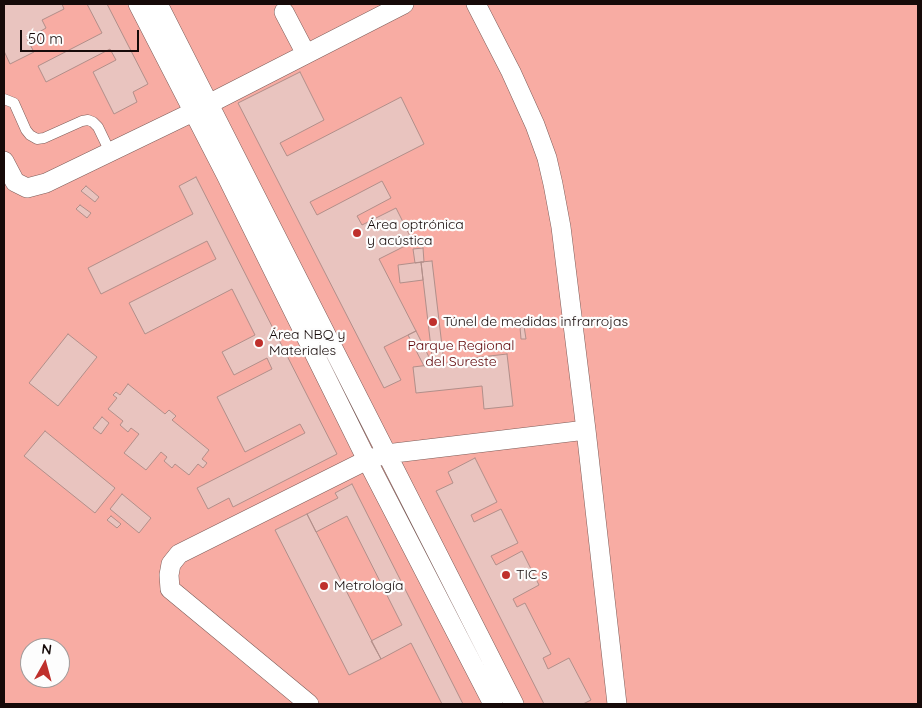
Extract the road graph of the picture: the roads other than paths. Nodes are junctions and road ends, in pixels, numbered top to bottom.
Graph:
1 (138, 4) edge
2 (158, 4) edge
3 (404, 4) edge
4 (476, 4) edge
5 (284, 12) dead end
6 (306, 54) junction
7 (4, 99) edge
8 (201, 108) junction
9 (110, 152) junction
10 (4, 161) edge
11 (586, 430) junction
12 (386, 454) junction
13 (367, 460) junction
14 (309, 704) edge
15 (493, 704) edge
16 (514, 704) edge
17 (617, 704) edge

1 - 8 street
2 - 8 street
3 - 6 street
4 - 11 street
5 - 6 street
6 - 8 street
7 - 9 lane
8 - 9 street
8 - 12 street
8 - 13 street
9 - 10 street
11 - 12 street
11 - 17 street
12 - 13 street
12 - 16 street
13 - 14 street
13 - 15 street

